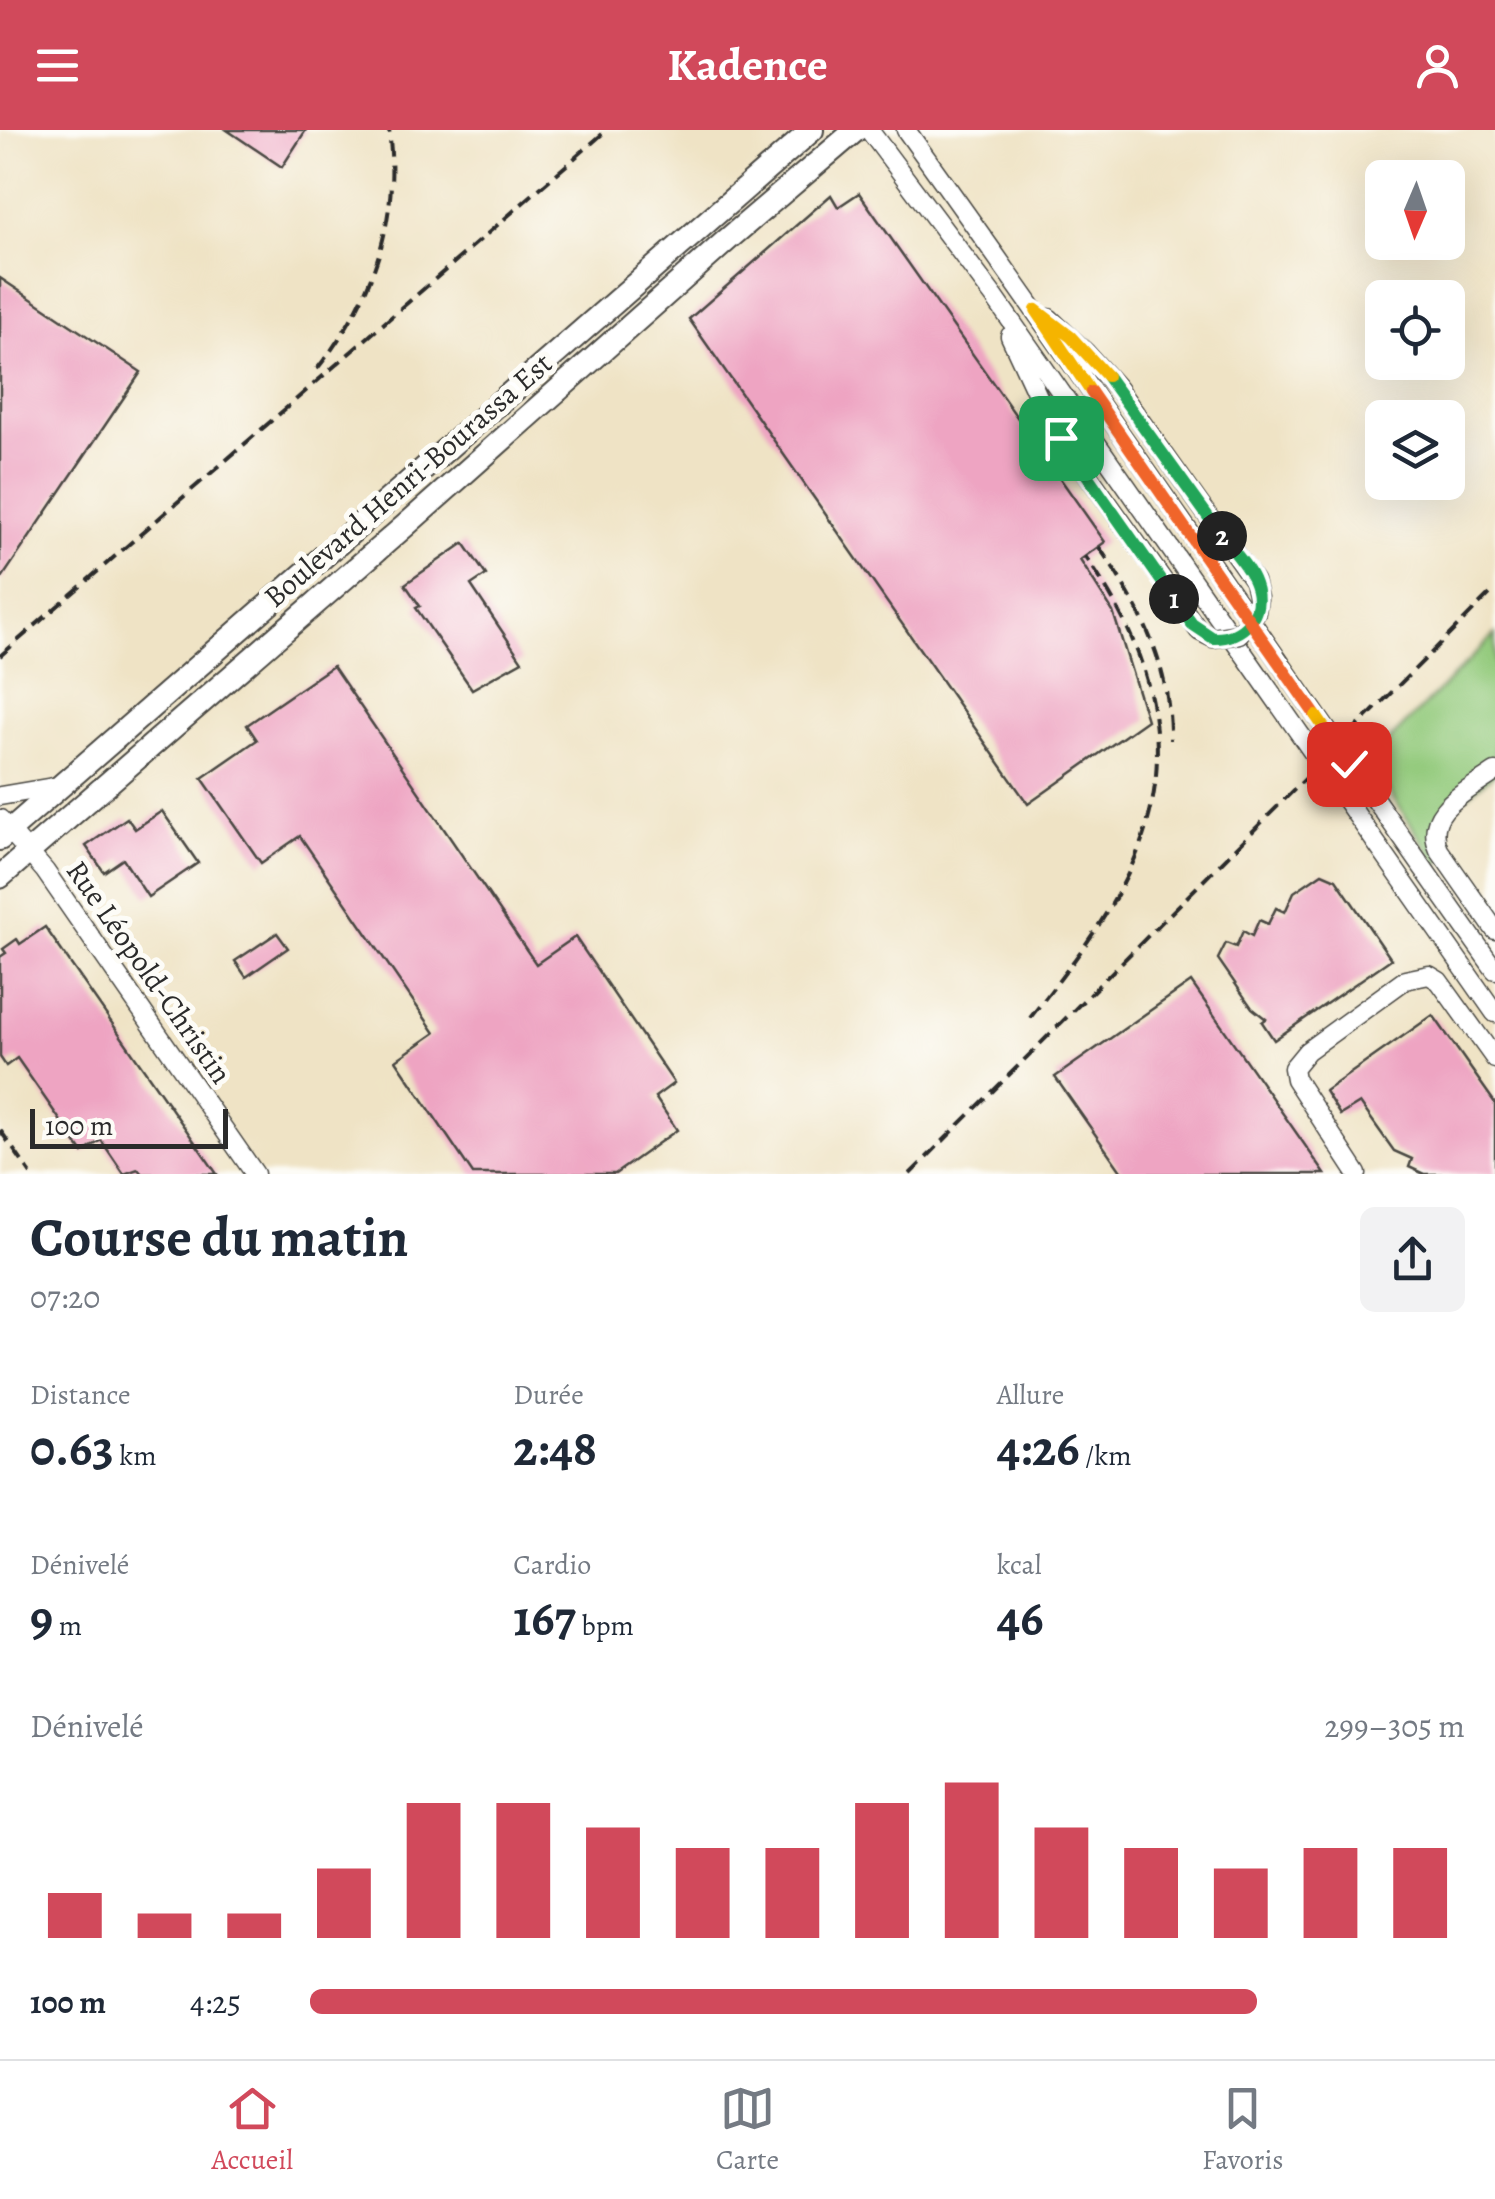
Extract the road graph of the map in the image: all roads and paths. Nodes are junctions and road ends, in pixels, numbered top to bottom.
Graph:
1 (812, 130) edge
2 (856, 130) edge
3 (870, 130) edge
4 (906, 130) edge
5 (995, 298) junction
6 (1036, 310) junction
7 (1495, 772) edge
8 (60, 786) junction
9 (0, 796) edge
10 (11, 838) edge
11 (0, 877) edge
12 (1495, 930) edge
13 (1495, 970) edge
14 (1495, 1013) edge
15 (1495, 1059) edge
16 (255, 1174) edge
17 (1356, 1174) edge

1 - 8 main road, Boulevard Henri-Bourassa Est
2 - 10 main road, Boulevard Henri-Bourassa Est
3 - 5 street
4 - 6 street
5 - 6 street, bridge
5 - 14 street
6 - 13 street
7 - 12 street
8 - 9 street
8 - 10 main road, Boulevard Henri-Bourassa Est
10 - 11 main road, Boulevard Henri-Bourassa Est
10 - 16 street, Rue Léopold-Christin
15 - 17 street

